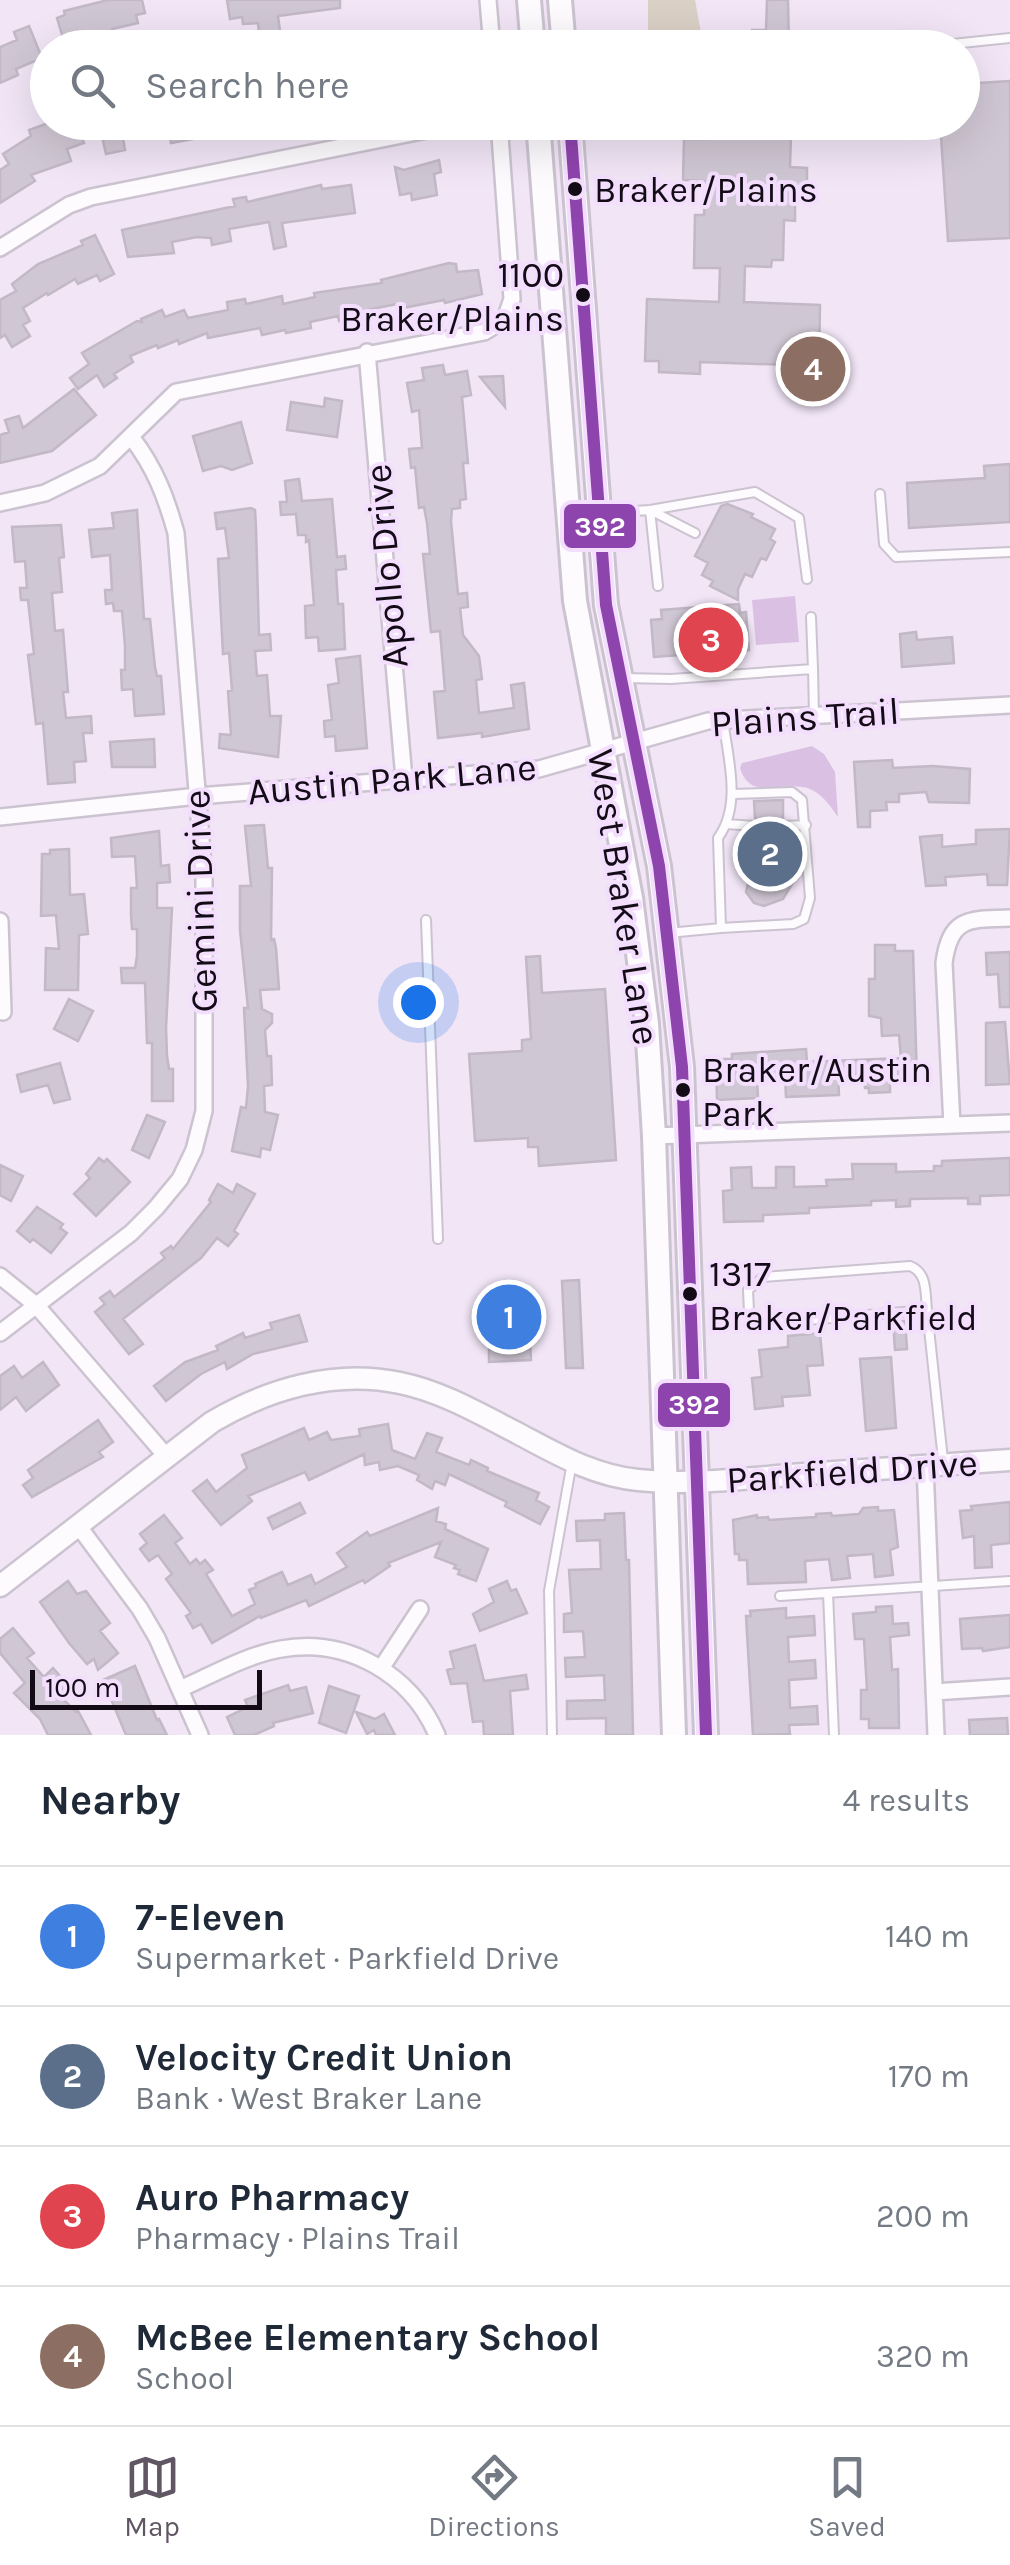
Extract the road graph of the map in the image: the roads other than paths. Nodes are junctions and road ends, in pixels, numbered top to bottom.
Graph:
1 (488, 0) edge
2 (529, 0) edge
3 (560, 0) edge
4 (490, 30) edge
5 (532, 30) edge
6 (562, 30) edge
7 (1010, 38) edge
8 (980, 41) edge
9 (376, 140) edge
10 (500, 140) edge
11 (539, 140) edge
12 (571, 140) edge
13 (0, 248) edge
14 (367, 352) junction
15 (132, 438) junction
16 (880, 494) dead end
17 (0, 503) edge
18 (650, 510) junction
19 (599, 513) junction
20 (568, 516) junction
21 (695, 534) dead end
22 (1010, 552) edge
23 (807, 579) dead end
24 (658, 586) dead end
25 (811, 617) dead end
26 (813, 669) junction
27 (621, 678) junction
28 (1010, 704) edge
29 (814, 714) junction
30 (723, 720) junction
31 (634, 742) junction
32 (603, 751) junction
33 (404, 780) junction
34 (733, 794) junction
35 (198, 796) junction
36 (0, 817) edge
37 (726, 824) junction
38 (806, 825) junction
39 (755, 826) dead end
40 (784, 826) dead end
41 (1010, 918) edge
42 (426, 920) dead end
43 (0, 921) edge
44 (721, 928) junction
45 (668, 933) junction
46 (3, 1012) dead end
47 (1010, 1123) edge
48 (952, 1125) junction
49 (686, 1135) junction
50 (654, 1136) junction
51 (438, 1239) dead end
52 (0, 1276) edge
53 (36, 1305) junction
54 (927, 1310) junction
55 (0, 1333) edge
56 (166, 1456) junction
57 (1010, 1460) edge
58 (572, 1462) junction
59 (934, 1465) junction
60 (664, 1482) junction
61 (697, 1482) junction
62 (77, 1524) junction
63 (1010, 1581) edge
64 (0, 1586) edge
65 (930, 1586) junction
66 (828, 1593) junction
67 (780, 1596) dead end
68 (420, 1609) dead end
69 (382, 1668) junction
70 (1010, 1687) edge
71 (180, 1689) junction
72 (934, 1692) junction
73 (200, 1735) edge
74 (438, 1735) edge
75 (552, 1735) edge
76 (674, 1735) edge
77 (706, 1735) edge
78 (834, 1735) edge
79 (936, 1735) edge

1 - 4 street
2 - 5 main road
3 - 6 main road
7 - 8 lane
9 - 13 street
10 - 14 street
11 - 20 main road, West Braker Lane
12 - 19 main road, West Braker Lane
14 - 15 street
14 - 33 street, Apollo Drive
15 - 17 street
15 - 35 street, Gemini Drive
16 - 22 lane
18 - 19 lane
18 - 21 lane
18 - 23 lane
18 - 24 lane
19 - 20 main road
19 - 27 main road, West Braker Lane
20 - 32 main road, West Braker Lane
25 - 26 lane
26 - 27 lane
26 - 29 lane
27 - 31 main road, West Braker Lane
28 - 29 street, Plains Trail
29 - 30 street, Plains Trail
30 - 31 street, Plains Trail
30 - 34 lane
31 - 32 street, Plains Trail
31 - 45 main road, West Braker Lane
32 - 33 street, Austin Park Lane
32 - 50 main road, West Braker Lane
33 - 35 street, Austin Park Lane
34 - 37 lane
34 - 38 lane
35 - 36 street, Austin Park Lane
35 - 53 street, Gemini Drive
37 - 39 lane
37 - 44 lane
38 - 40 lane
38 - 44 lane
41 - 48 street
42 - 51 lane
43 - 46 street
44 - 45 lane
45 - 49 main road, West Braker Lane
47 - 48 street
48 - 49 street
49 - 50 street
49 - 61 main road, West Braker Lane
50 - 60 main road, West Braker Lane
52 - 53 street
53 - 55 street, Gemini Drive
53 - 56 street
54 - 54 lane
54 - 59 lane
56 - 58 street, Parkfield Drive
56 - 62 street, Parkfield Drive
57 - 59 street, Parkfield Drive
58 - 60 street, Parkfield Drive
58 - 75 lane
59 - 61 street, Parkfield Drive
59 - 65 street
60 - 61 street, Parkfield Drive
60 - 76 main road, West Braker Lane
61 - 77 main road, West Braker Lane
62 - 64 street, Parkfield Drive
62 - 71 street
63 - 65 lane
65 - 66 lane
65 - 72 street
66 - 67 lane
66 - 78 lane
68 - 69 street
69 - 71 street
69 - 74 street
70 - 72 street
71 - 73 street
72 - 79 street

